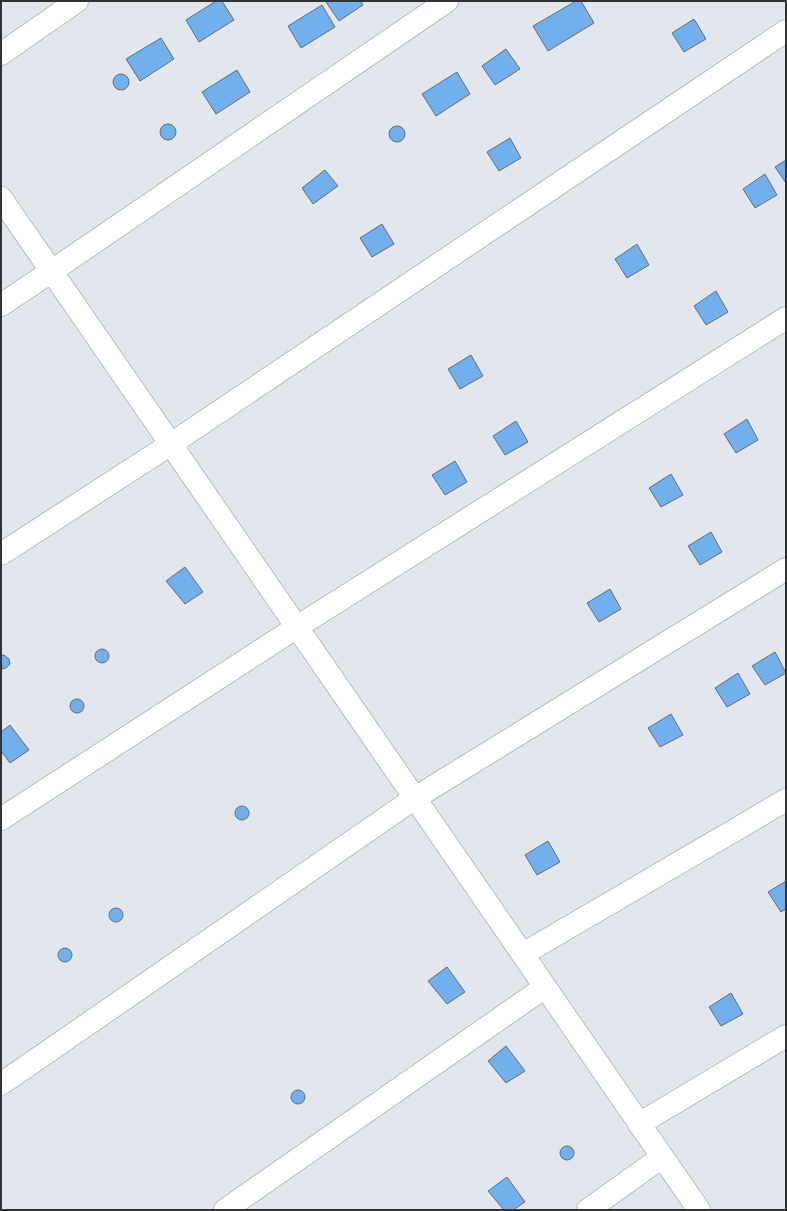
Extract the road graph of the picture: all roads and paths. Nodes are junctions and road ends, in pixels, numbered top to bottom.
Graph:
1 (77, 1) edge
2 (447, 1) edge
3 (786, 31) edge
4 (1, 54) edge
5 (1, 198) edge
6 (52, 272) junction
7 (1, 305) edge
8 (786, 318) edge
9 (171, 444) junction
10 (1, 554) edge
11 (786, 569) edge
12 (297, 627) junction
13 (415, 798) junction
14 (786, 800) edge
15 (1, 819) edge
16 (523, 954) junction
17 (545, 987) junction
18 (786, 1036) edge
19 (1, 1084) edge
20 (639, 1124) junction
21 (662, 1157) junction
22 (225, 1210) edge
23 (588, 1210) edge
24 (699, 1210) edge

1 - 4 street
2 - 6 street
3 - 9 street
5 - 6 street
6 - 7 street
6 - 9 street
8 - 12 street
9 - 10 street
9 - 12 street
11 - 13 street
12 - 13 street
12 - 15 street
13 - 16 street
13 - 19 street
14 - 16 street
16 - 17 street
17 - 20 street
17 - 22 street
18 - 20 street
20 - 21 street
21 - 23 street
21 - 24 street

